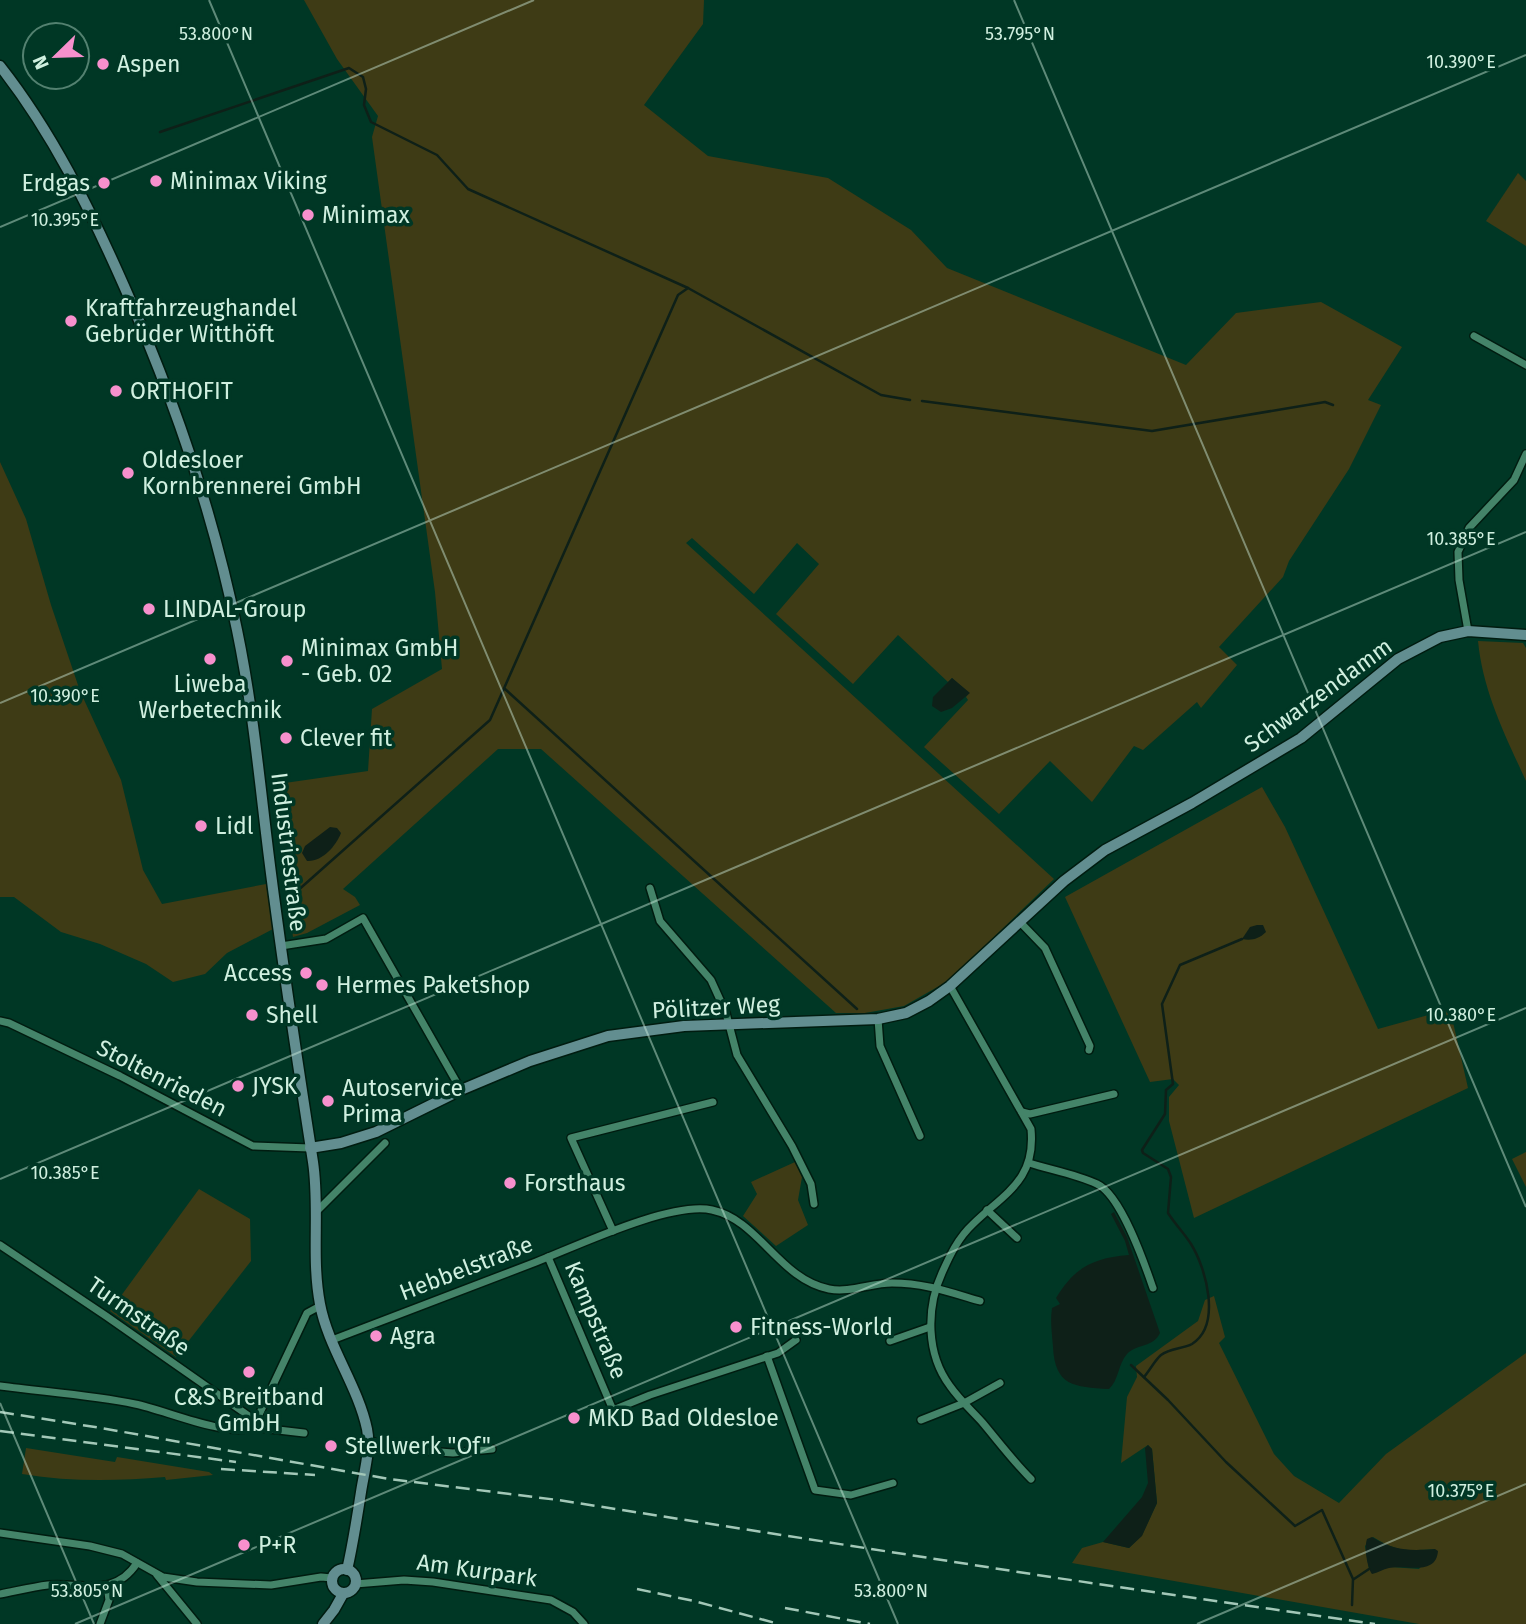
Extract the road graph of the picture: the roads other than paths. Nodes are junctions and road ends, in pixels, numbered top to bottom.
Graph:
1 (0, 66) edge
2 (1474, 336) dead end
3 (1526, 365) edge
4 (1526, 454) edge
5 (1468, 631) junction
6 (1525, 637) edge
7 (1145, 828) joint
8 (650, 888) dead end
9 (1019, 921) junction
10 (281, 946) junction
11 (950, 986) junction
12 (878, 1019) junction
13 (0, 1021) edge
14 (728, 1025) junction
15 (1089, 1050) dead end
16 (461, 1090) junction
17 (1114, 1094) dead end
18 (713, 1102) dead end
19 (1021, 1112) junction
20 (920, 1136) dead end
21 (385, 1143) dead end
22 (310, 1148) junction
23 (1029, 1163) junction
24 (814, 1204) dead end
25 (987, 1210) junction
26 (317, 1211) junction
27 (613, 1231) junction
28 (1017, 1238) dead end
29 (0, 1245) edge
30 (548, 1257) junction
31 (1153, 1288) dead end
32 (935, 1289) junction
33 (980, 1301) dead end
34 (320, 1306) junction
35 (930, 1327) junction
36 (332, 1340) junction
37 (796, 1340) dead end
38 (890, 1341) dead end
39 (768, 1356) junction
40 (1000, 1383) dead end
41 (0, 1386) edge
42 (964, 1403) junction
43 (921, 1420) dead end
44 (256, 1421) junction
45 (304, 1433) dead end
46 (368, 1441) junction
47 (492, 1449) dead end
48 (1031, 1479) dead end
49 (893, 1483) dead end
50 (0, 1534) edge
51 (137, 1563) junction
52 (347, 1570) junction
53 (156, 1575) junction
54 (332, 1578) junction
55 (355, 1584) junction
56 (107, 1586) junction
57 (0, 1594) edge
58 (343, 1594) junction
59 (100, 1624) edge
60 (197, 1624) edge
61 (323, 1624) edge
62 (584, 1624) edge

1 - 10 main road, Industriestraße
2 - 3 street
4 - 5 street
5 - 6 main road, Schwarzendamm
5 - 7 main road, Schwarzendamm
7 - 9 main road, Pölitzer Weg
8 - 14 street
9 - 11 main road, Pölitzer Weg
9 - 15 street
10 - 16 street
10 - 22 main road, Industriestraße
11 - 12 main road, Pölitzer Weg
11 - 19 street
12 - 14 main road, Pölitzer Weg
12 - 20 street
13 - 22 street, Stoltenrieden
14 - 16 main road, Pölitzer Weg
14 - 24 street
16 - 22 main road, Pölitzer Weg
17 - 19 street
18 - 27 street
19 - 23 street
21 - 26 street
22 - 26 main road
23 - 25 street
23 - 31 street
25 - 28 street
25 - 32 street
26 - 34 main road
27 - 30 street, Hebbelstraße
27 - 32 street, Hebbelstraße
29 - 44 street, Turmstraße
30 - 36 street, Hebbelstraße
30 - 39 street, Kampstraße
32 - 33 street, Hebbelstraße
32 - 35 street
34 - 36 main road
34 - 44 street
35 - 38 street
35 - 42 street
36 - 46 main road
37 - 39 street, Kampstraße
39 - 49 street
40 - 42 street
41 - 44 street
42 - 43 street
42 - 48 street
44 - 45 street, Turmstraße
46 - 47 street
46 - 52 main road
50 - 51 street
51 - 53 street
51 - 56 street
52 - 54 main road
52 - 55 main road
53 - 54 street
53 - 60 street
54 - 58 main road
55 - 58 main road
55 - 62 street, Am Kurpark
56 - 57 street
56 - 59 street
58 - 61 main road

